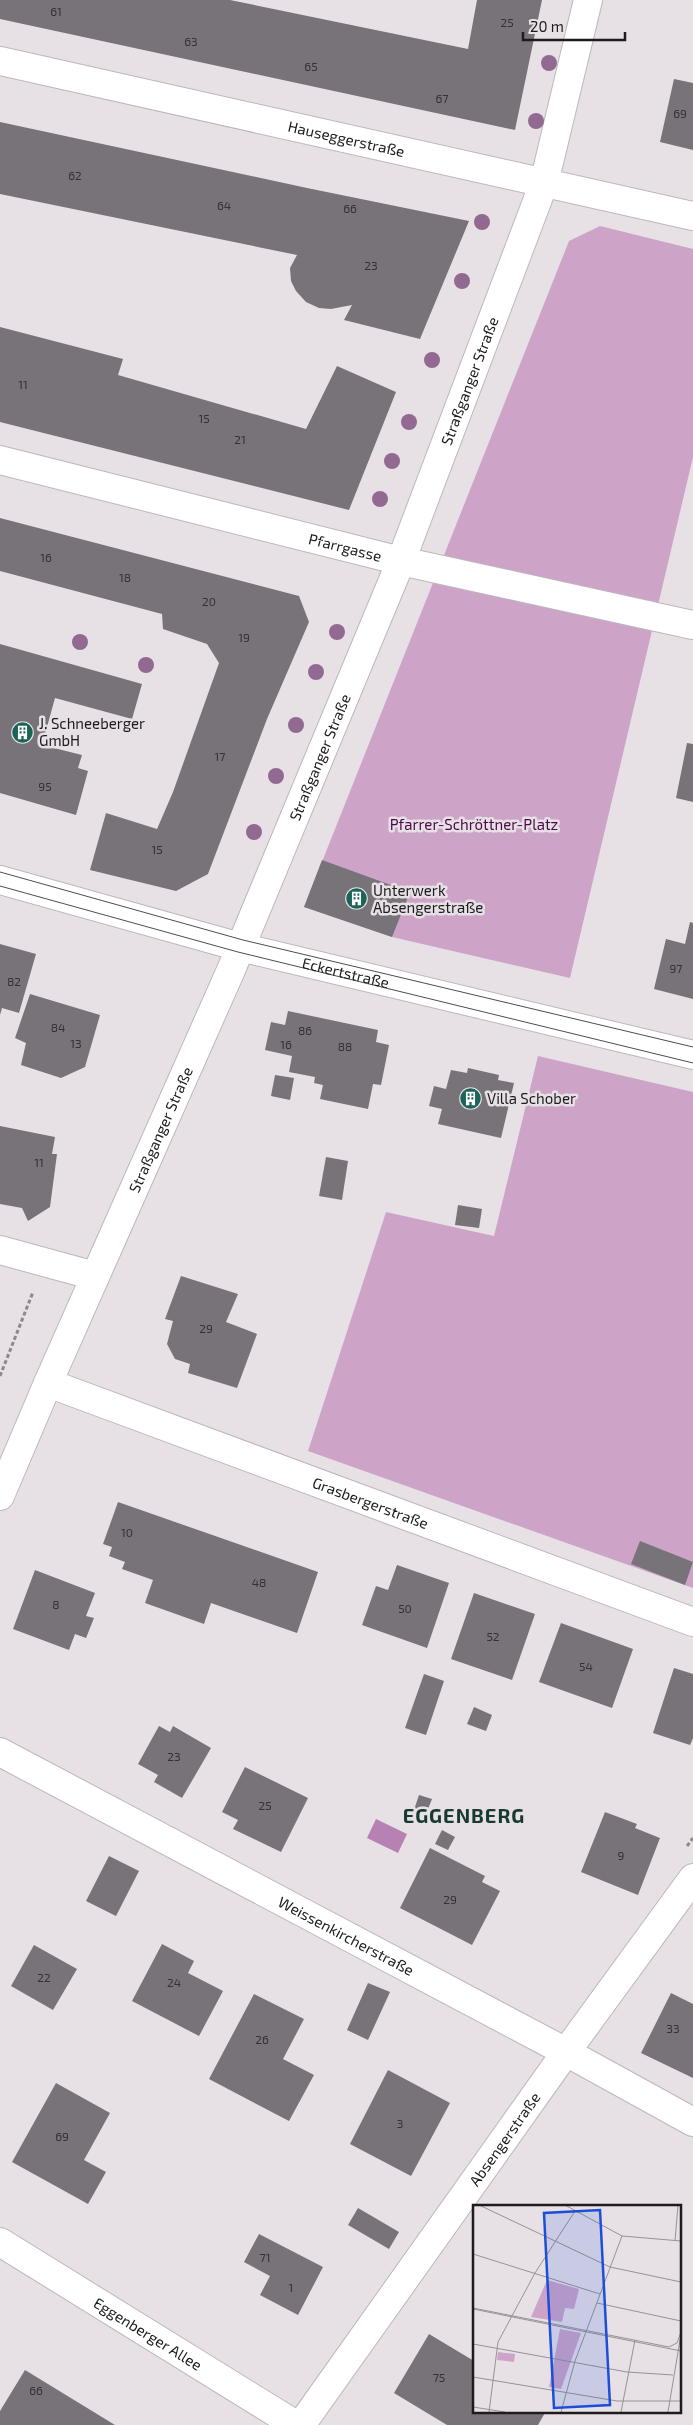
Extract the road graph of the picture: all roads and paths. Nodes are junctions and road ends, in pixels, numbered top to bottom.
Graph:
1 (588, 0) edge
2 (0, 62) edge
3 (544, 183) junction
4 (693, 216) edge
5 (0, 460) edge
6 (400, 561) junction
7 (693, 625) edge
8 (0, 880) edge
9 (240, 947) junction
10 (693, 1055) edge
11 (0, 1250) edge
12 (95, 1276) junction
13 (34, 1292) dead end
14 (0, 1376) edge
15 (48, 1383) junction
16 (0, 1496) edge
17 (693, 1622) edge
18 (0, 1752) edge
19 (693, 1878) edge
20 (566, 2052) junction
21 (693, 2122) edge
22 (0, 2242) edge
23 (296, 2425) edge
24 (301, 2425) edge

1 - 3 street, Straßganger Straße
2 - 3 street, Hauseggerstraße
3 - 4 street, Hauseggerstraße
3 - 6 street, Straßganger Straße
5 - 6 street, Pfarrgasse
6 - 7 street, Pfarrgasse
6 - 9 street, Straßganger Straße
8 - 9 street, Eckertstraße
9 - 10 street, Eckertstraße
9 - 12 street, Straßganger Straße
11 - 12 street
12 - 15 street, Straßganger Straße
13 - 14 path
15 - 16 street, Straßganger Straße
15 - 17 street, Grasbergerstraße
18 - 20 street, Weissenkircherstraße
19 - 20 street, Absengerstraße
20 - 21 street, Weissenkircherstraße
20 - 24 street, Absengerstraße
22 - 23 street, Eggenberger Allee

